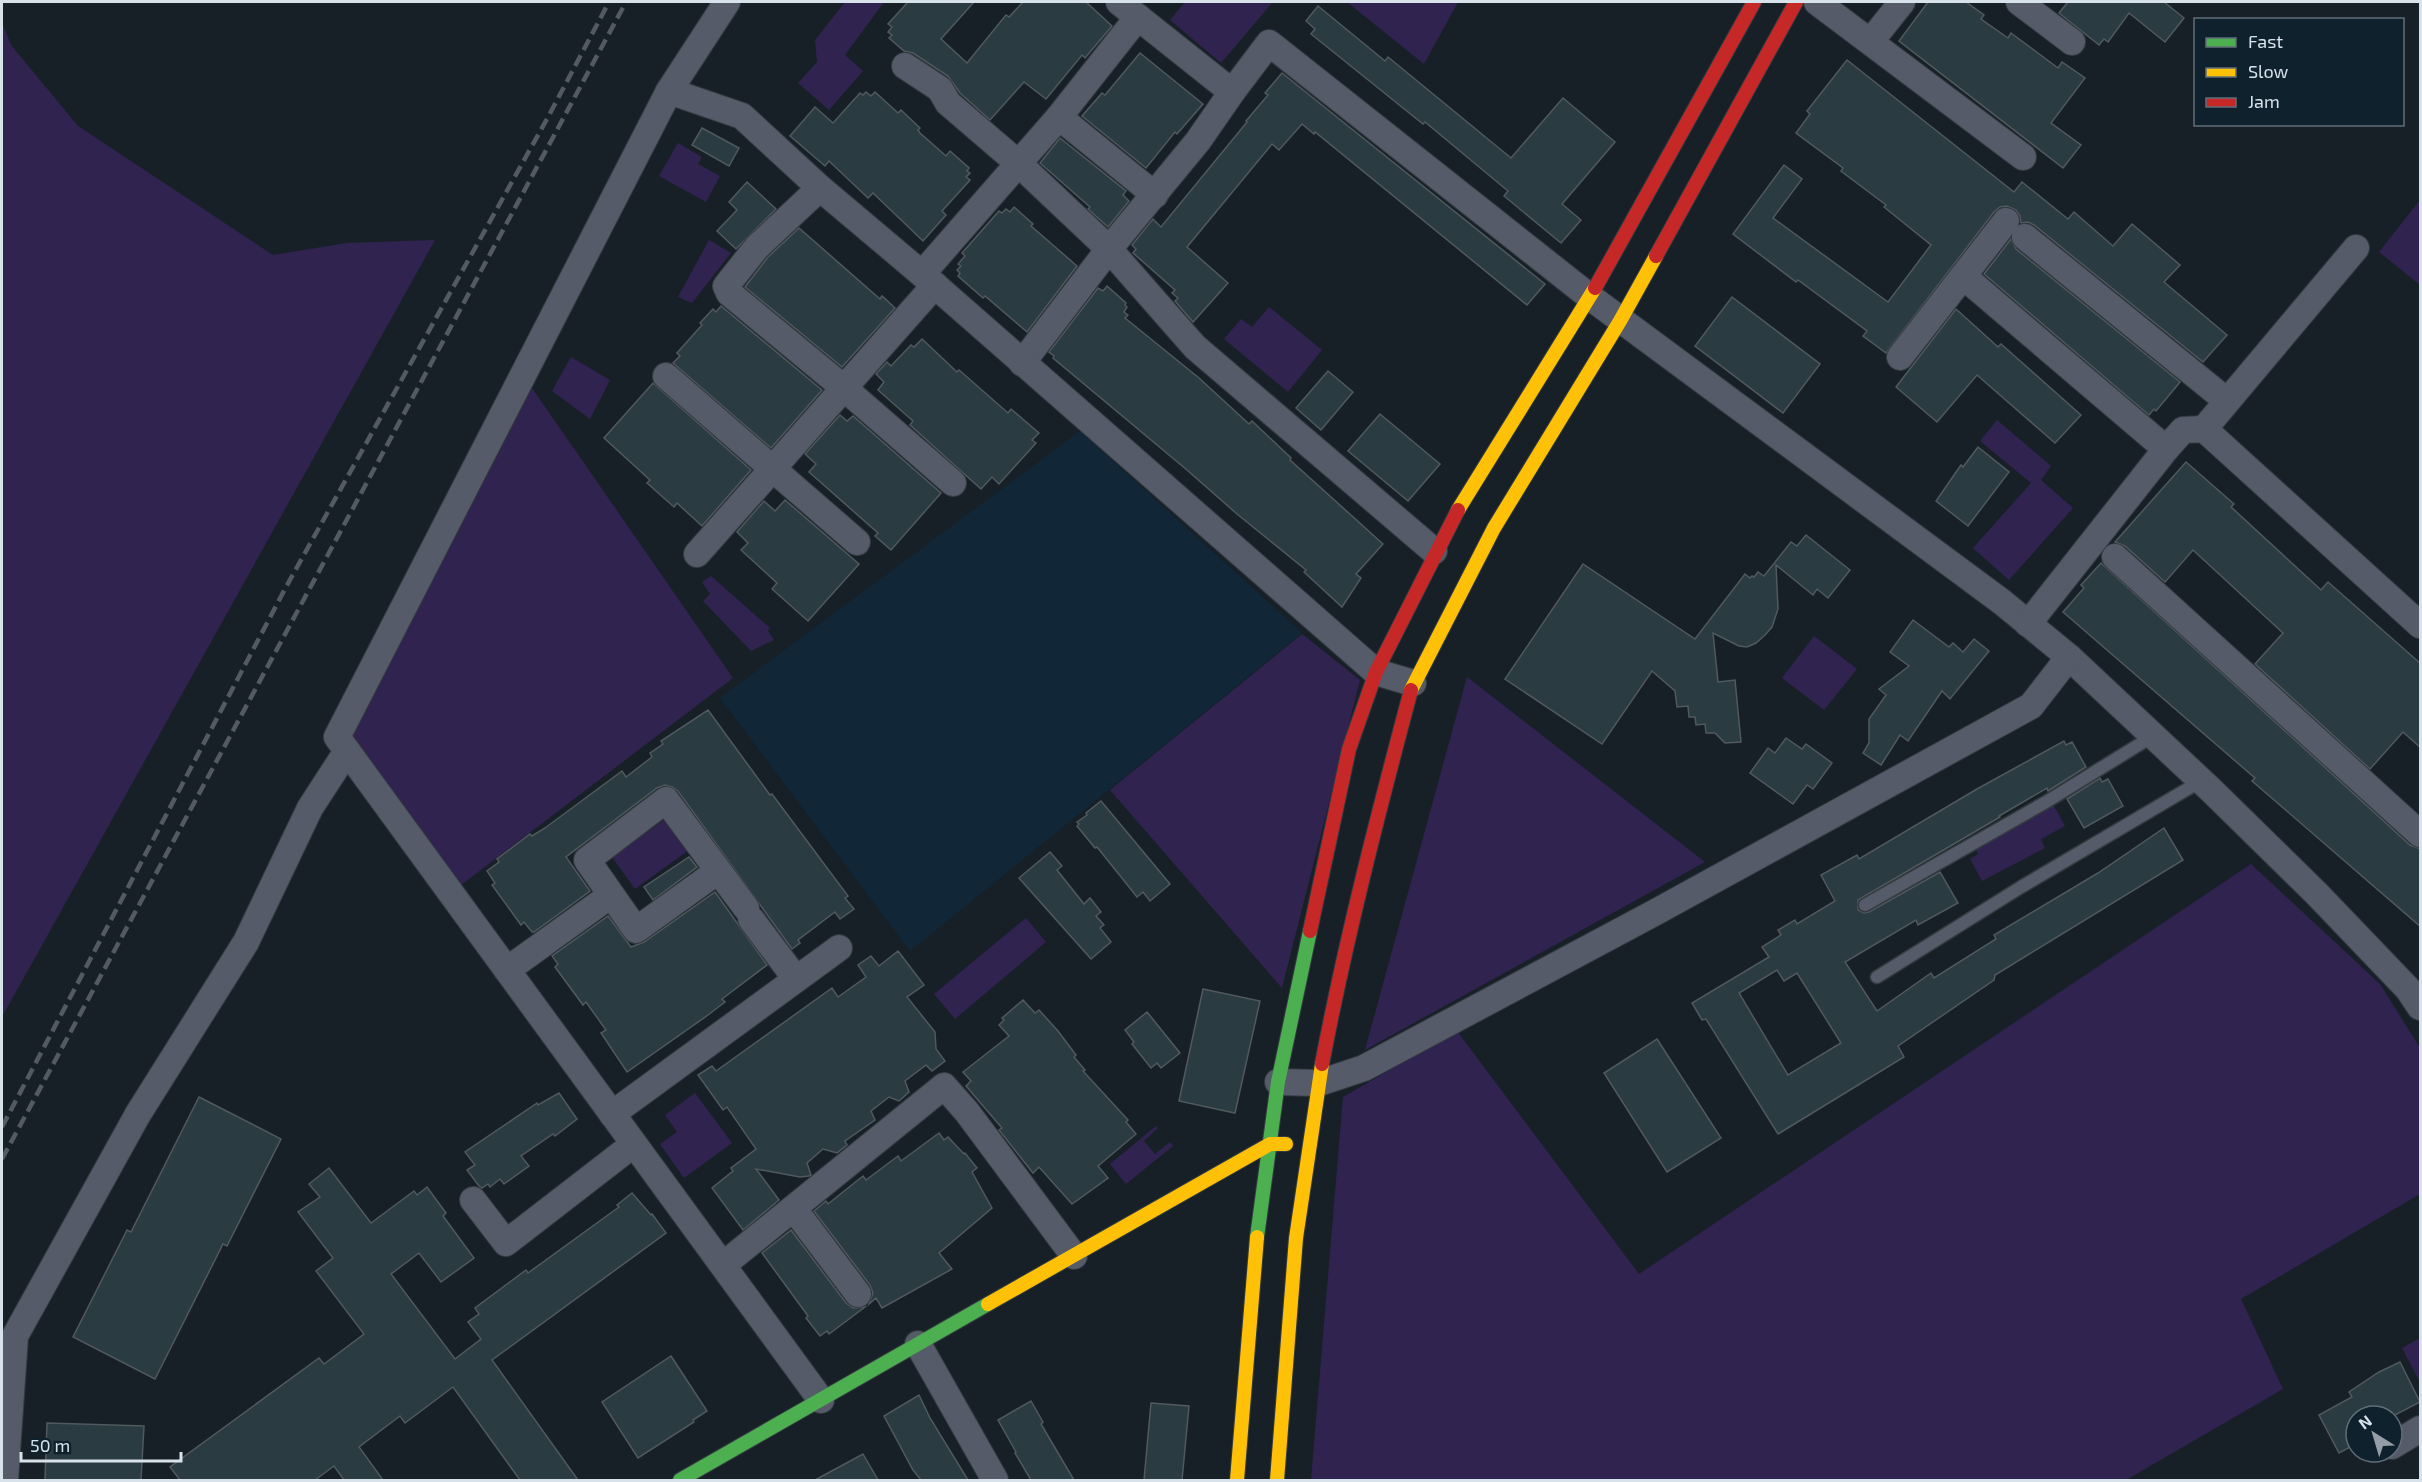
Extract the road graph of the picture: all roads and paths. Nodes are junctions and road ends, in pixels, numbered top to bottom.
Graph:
1 (726, 2) edge
2 (1119, 2) edge
3 (1754, 2) edge
4 (1796, 2) edge
5 (1817, 2) edge
6 (1902, 2) edge
7 (2019, 2) edge
8 (1138, 17) junction
9 (1871, 42) junction
10 (2072, 42) dead end
11 (905, 66) dead end
12 (669, 91) junction
13 (1232, 92) junction
14 (1059, 117) junction
15 (2022, 157) dead end
16 (1019, 164) junction
17 (820, 188) junction
18 (1155, 195) junction
19 (2355, 248) dead end
20 (1109, 249) junction
21 (1963, 276) junction
22 (929, 280) junction
23 (1590, 297) junction
24 (1620, 321) junction
25 (1900, 357) dead end
26 (1022, 363) junction
27 (666, 376) dead end
28 (844, 388) junction
29 (2227, 401) junction
30 (2204, 429) junction
31 (2166, 449) junction
32 (773, 468) junction
33 (953, 483) dead end
34 (857, 542) dead end
35 (1434, 551) junction
36 (697, 554) dead end
37 (2115, 556) dead end
38 (2028, 624) junction
39 (2421, 625) edge
40 (2069, 657) junction
41 (1376, 672) junction
42 (1413, 683) junction
43 (2153, 736) junction
44 (347, 752) junction
45 (2201, 781) junction
46 (2421, 834) edge
47 (718, 871) junction
48 (611, 895) junction
49 (1864, 905) dead end
50 (839, 948) dead end
51 (507, 970) junction
52 (1876, 977) dead end
53 (796, 979) junction
54 (2416, 993) edge
55 (1278, 1082) junction
56 (1319, 1083) junction
57 (612, 1114) junction
58 (1309, 1143) junction
59 (634, 1144) junction
60 (1270, 1144) junction
61 (473, 1200) dead end
62 (794, 1209) junction
63 (1074, 1256) junction
64 (723, 1265) junction
65 (858, 1294) dead end
66 (918, 1344) junction
67 (821, 1400) junction
68 (2421, 1429) edge
69 (2404, 1439) edge
70 (5, 1480) edge
71 (680, 1480) edge
72 (995, 1480) edge
73 (1237, 1480) edge
74 (1276, 1480) edge

1 - 12 street
2 - 8 street
3 - 23 main road
4 - 24 main road
5 - 9 street
6 - 9 street
7 - 10 street
8 - 13 street
8 - 14 street
9 - 15 street
11 - 16 street
12 - 17 street
12 - 44 street
13 - 18 street
13 - 23 street
14 - 16 street
14 - 18 street
16 - 20 street
16 - 22 street
17 - 22 street
17 - 28 street
18 - 20 street
19 - 29 street
20 - 26 street
20 - 35 street
21 - 25 street
21 - 29 street
21 - 31 street
22 - 26 street
22 - 28 street
23 - 24 street
23 - 35 main road
24 - 38 street
24 - 42 main road
26 - 41 street
27 - 32 street
28 - 32 street
28 - 33 street
29 - 30 street
30 - 31 street
30 - 39 street
31 - 38 street
32 - 34 street
32 - 36 street
35 - 41 main road
37 - 46 street
38 - 40 street
40 - 43 street
40 - 56 street
41 - 42 street
41 - 55 main road
42 - 56 main road
43 - 45 street
43 - 49 lane
44 - 51 street
44 - 70 street
45 - 52 lane
45 - 54 street
47 - 48 street
47 - 48 street
47 - 53 street
48 - 51 street
50 - 53 street
51 - 57 street
53 - 57 street
55 - 56 street
55 - 60 main road
56 - 58 main road
57 - 59 street
58 - 60 main road
58 - 74 main road
59 - 61 street
59 - 64 street
60 - 63 main road
60 - 73 main road
62 - 63 street
62 - 64 street
62 - 65 street
63 - 66 main road
64 - 67 street
66 - 67 main road
66 - 72 street
67 - 71 main road
68 - 69 street

